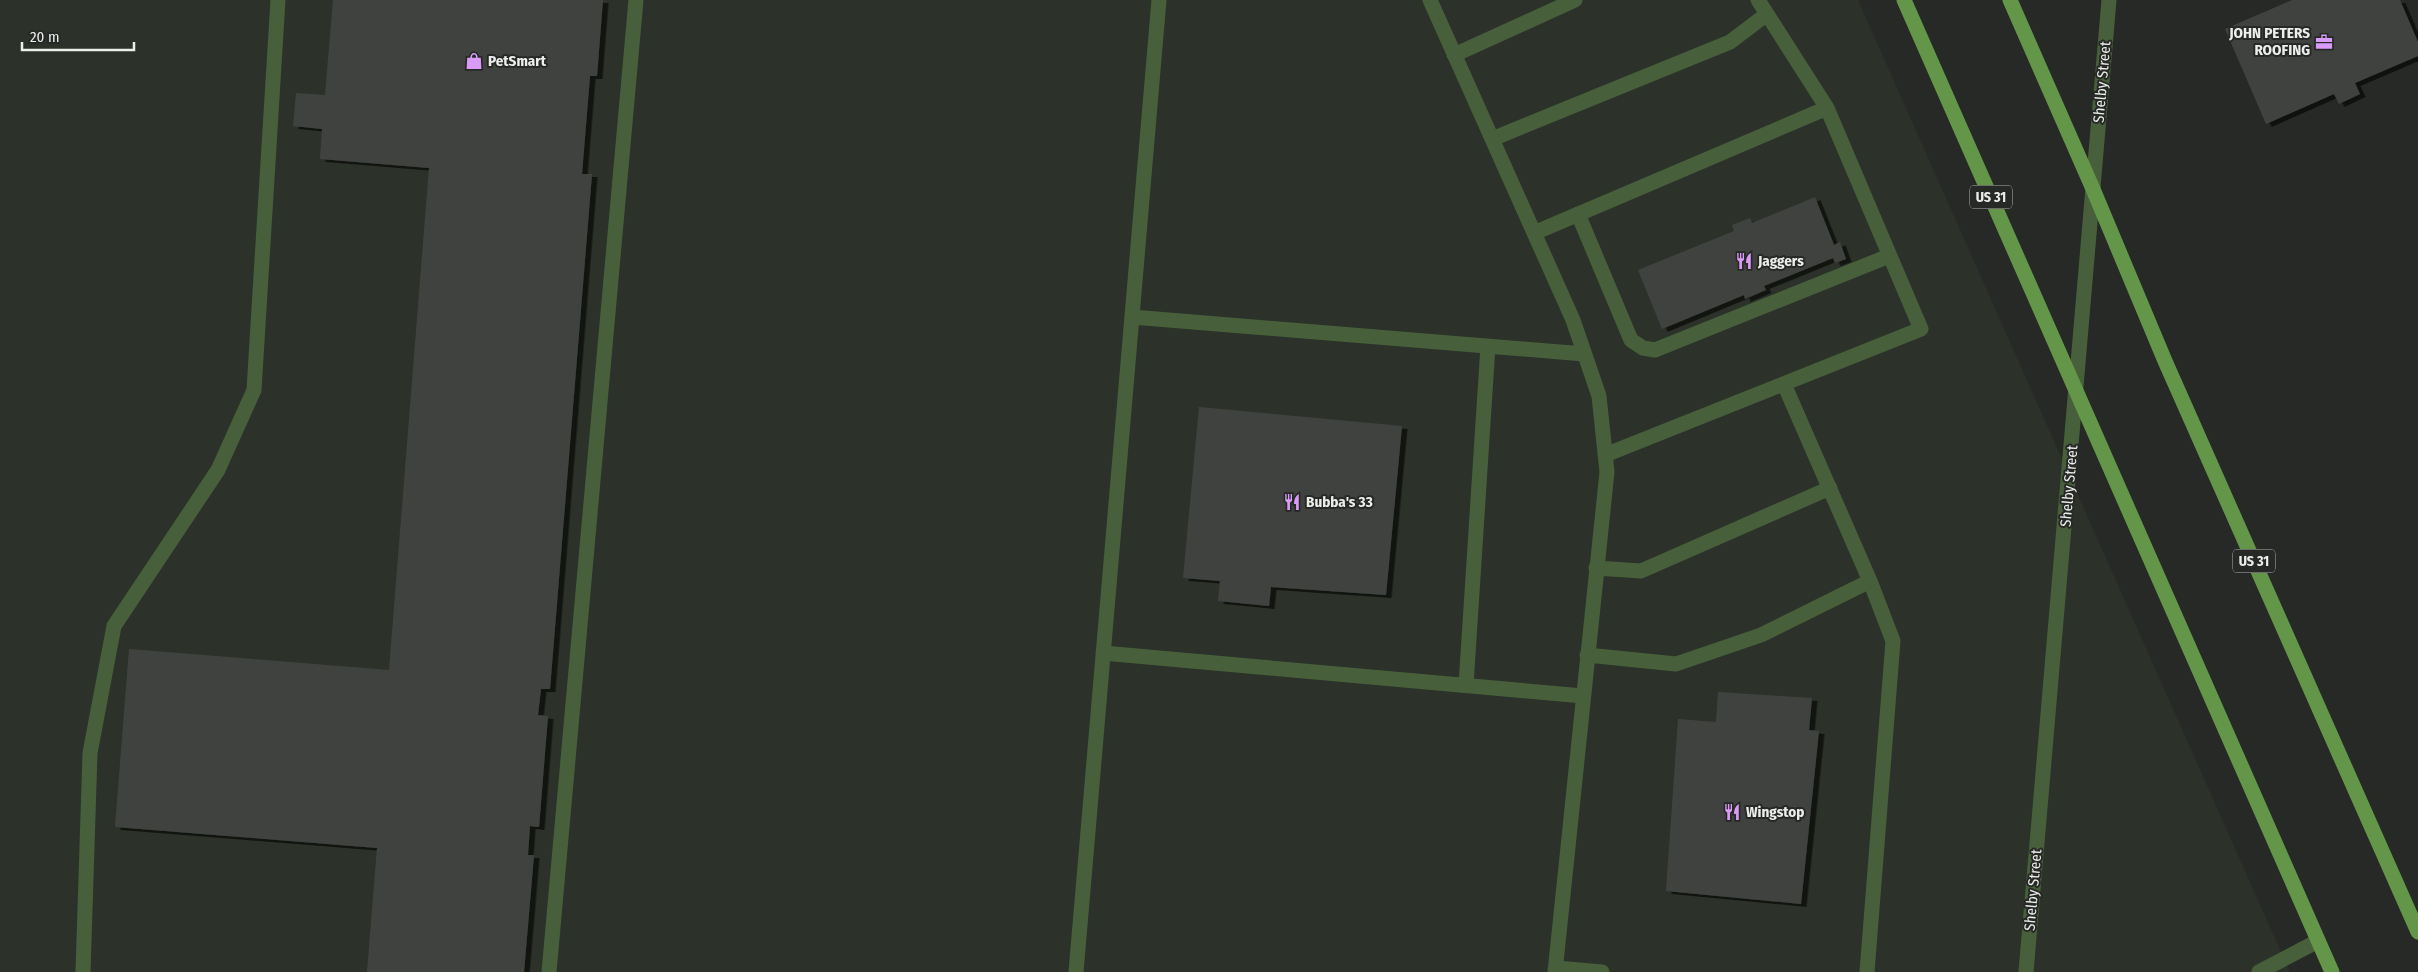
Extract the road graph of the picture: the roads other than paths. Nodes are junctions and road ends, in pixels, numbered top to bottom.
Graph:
1 (278, 0) edge
2 (636, 0) edge
3 (1159, 0) edge
4 (1430, 0) edge
5 (1575, 0) edge
6 (1758, 0) edge
7 (1904, 0) edge
8 (2010, 0) edge
9 (2109, 0) edge
10 (1767, 14) junction
11 (1454, 54) junction
12 (1827, 108) junction
13 (1492, 139) junction
14 (2093, 189) junction
15 (1578, 214) junction
16 (1534, 232) junction
17 (1890, 256) junction
18 (1132, 317) junction
19 (1488, 346) junction
20 (1584, 354) junction
21 (1784, 384) junction
22 (2077, 394) junction
23 (1605, 455) junction
24 (1830, 488) junction
25 (1596, 568) junction
26 (1870, 582) junction
27 (1104, 653) junction
28 (1587, 655) junction
29 (1466, 685) junction
30 (1583, 696) junction
31 (2418, 932) edge
32 (2318, 941) junction
33 (1555, 970) edge
34 (84, 972) edge
35 (549, 972) edge
36 (1076, 972) edge
37 (1602, 972) edge
38 (1867, 972) edge
39 (2026, 972) edge
40 (2259, 972) edge
41 (2332, 972) edge

1 - 34 street
2 - 35 street
3 - 18 street
4 - 11 street
5 - 11 street
6 - 10 street
7 - 22 main road, US 31
8 - 14 main road, US 31
9 - 14 street, Shelby Street
10 - 12 street
10 - 13 street
11 - 13 street
12 - 15 street
12 - 17 street
13 - 16 street
14 - 22 street, Shelby Street
14 - 31 main road, US 31
15 - 16 street
15 - 17 street
16 - 20 street
17 - 21 street
18 - 19 street
18 - 27 street
19 - 20 street
19 - 29 street
20 - 23 street
21 - 23 street
21 - 24 street
22 - 32 main road, US 31
22 - 39 street, Shelby Street
23 - 25 street
24 - 25 street
24 - 26 street
25 - 28 street
26 - 28 street
26 - 38 street
27 - 29 street
27 - 36 street
28 - 30 street
29 - 30 street
30 - 33 street
32 - 40 street
32 - 41 main road, US 31
33 - 37 street

